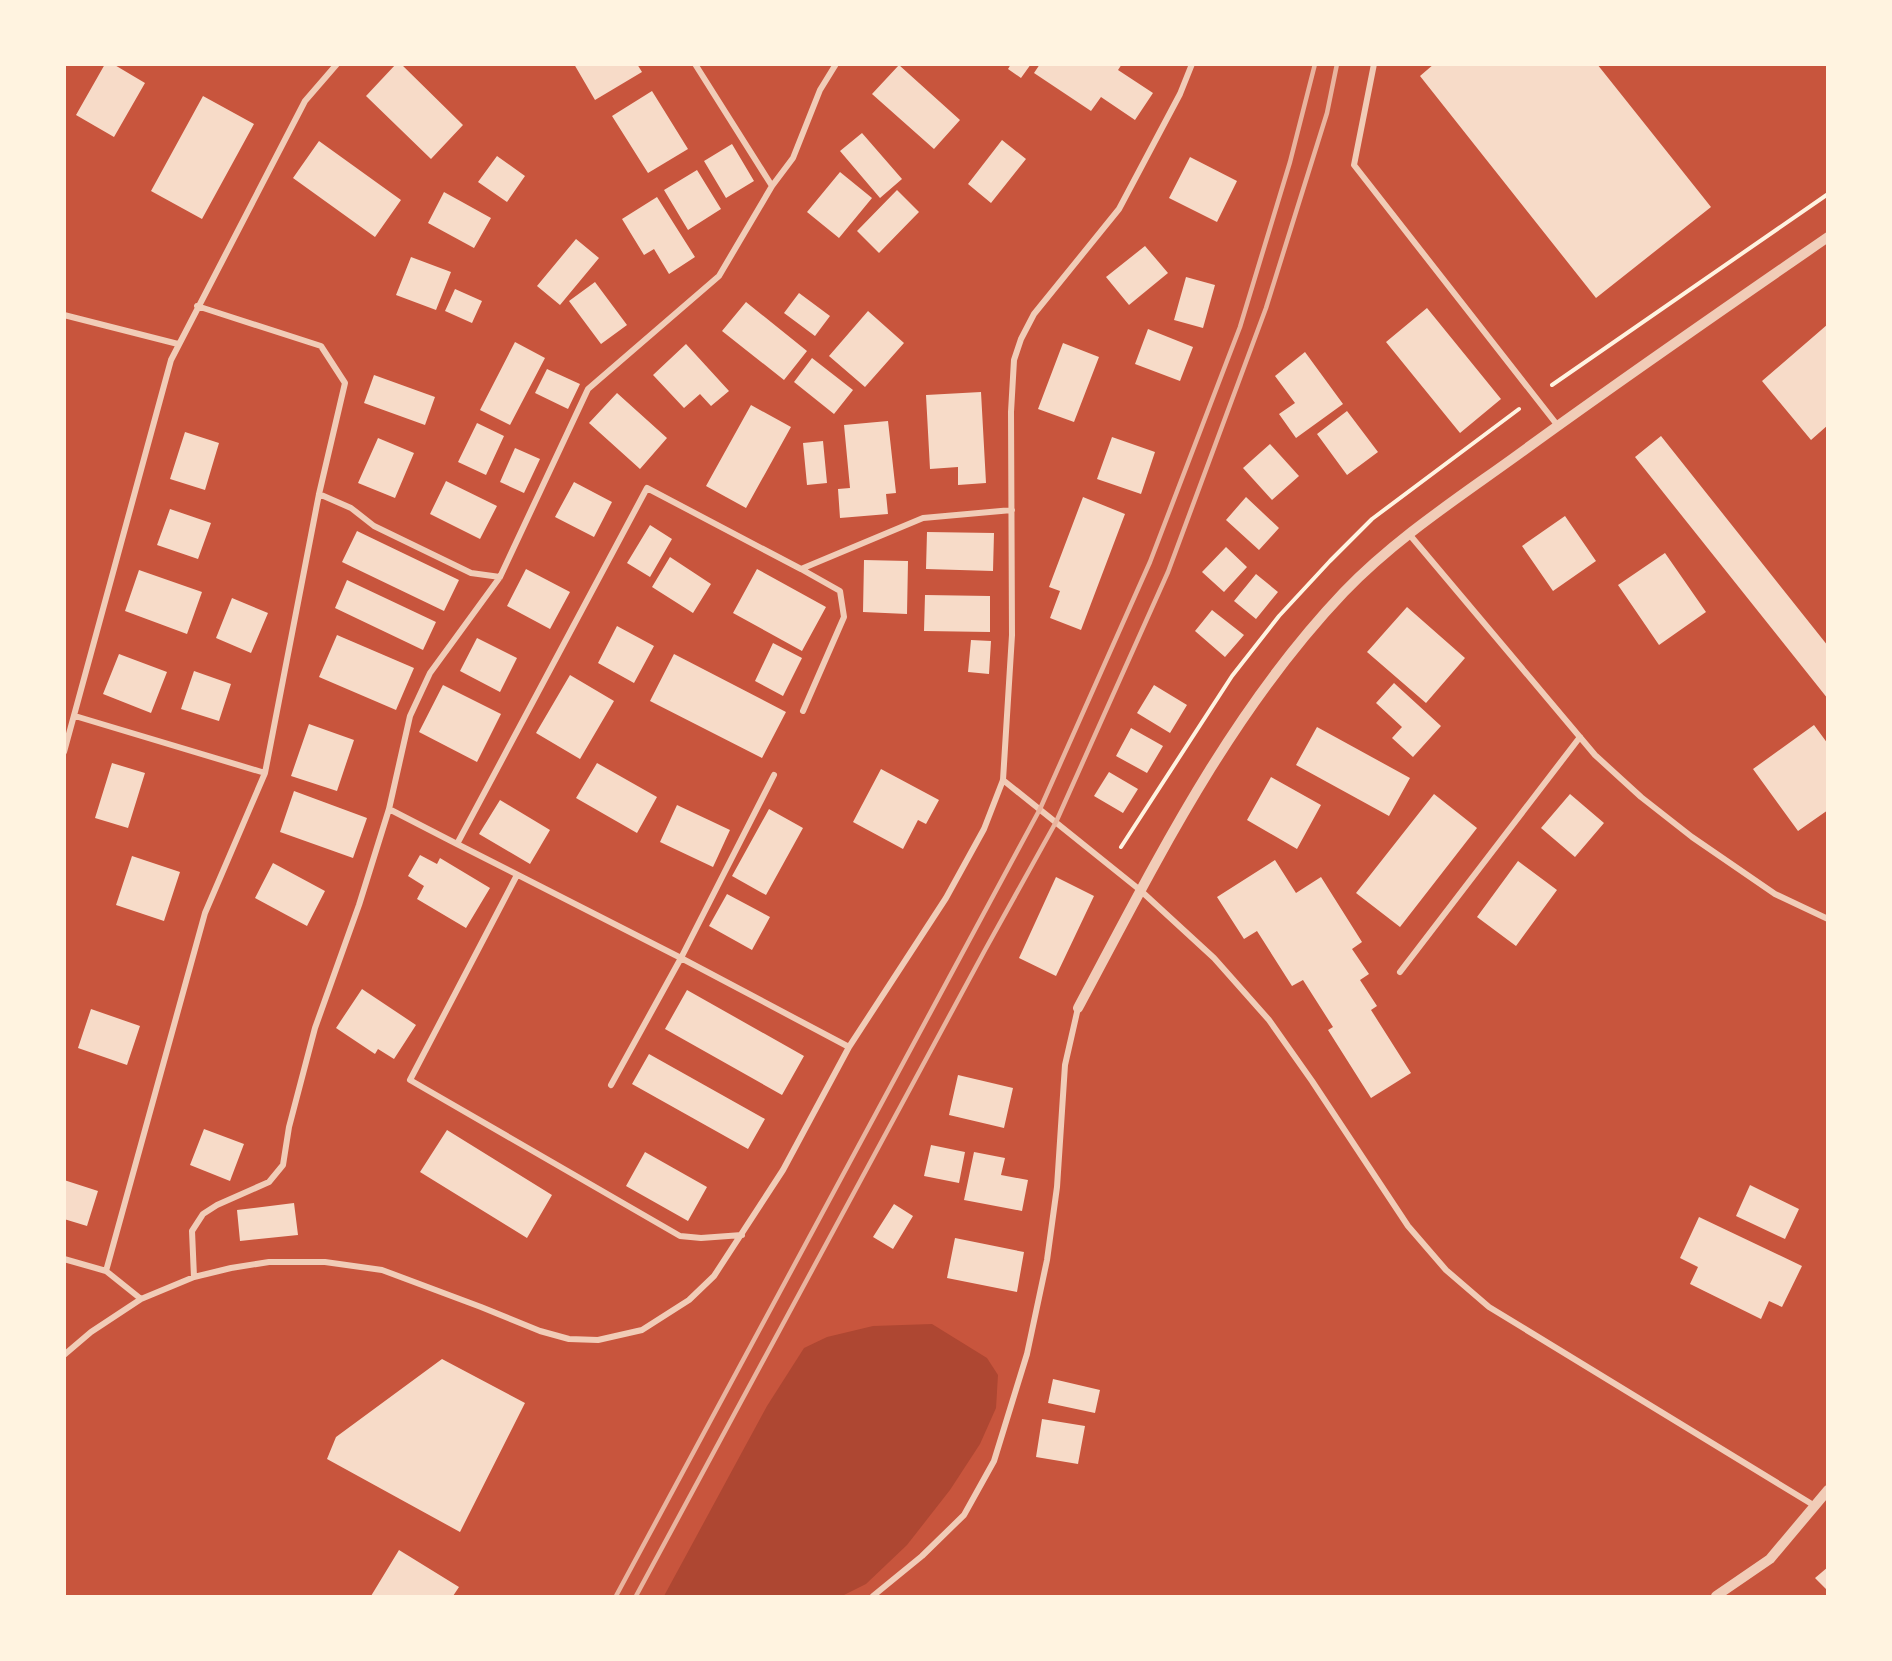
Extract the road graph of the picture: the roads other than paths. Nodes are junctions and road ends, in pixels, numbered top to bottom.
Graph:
1 (337, 64) edge
2 (695, 64) edge
3 (836, 64) edge
4 (1192, 64) edge
5 (1374, 64) edge
6 (772, 186) junction
7 (1827, 237) edge
8 (197, 306) junction
9 (64, 315) edge
10 (178, 344) junction
11 (1558, 426) junction
12 (319, 494) junction
13 (1012, 510) junction
14 (1409, 534) junction
15 (801, 569) junction
16 (500, 576) junction
17 (803, 711) dead end
18 (75, 716) junction
19 (1580, 737) junction
20 (64, 752) edge
21 (265, 773) junction
22 (774, 775) dead end
23 (1003, 780) junction
24 (389, 809) junction
25 (457, 844) junction
26 (517, 875) junction
27 (1140, 890) junction
28 (1827, 919) edge
29 (681, 958) junction
30 (1400, 972) dead end
31 (1078, 1008) joint
32 (849, 1047) junction
33 (611, 1085) dead end
34 (742, 1235) junction
35 (64, 1259) edge
36 (106, 1271) junction
37 (194, 1277) junction
38 (141, 1299) junction
39 (64, 1355) edge
40 (1827, 1490) edge
41 (1815, 1506) junction
42 (873, 1596) edge
43 (1716, 1596) edge

1 - 8 street
2 - 6 street
3 - 6 street
4 - 13 street
5 - 11 street
6 - 16 street
7 - 11 street
8 - 10 street
8 - 12 street
9 - 10 street
10 - 18 street
11 - 14 street
12 - 16 street
12 - 21 street
13 - 15 street
13 - 23 street
14 - 19 street
14 - 27 street
15 - 17 street
15 - 25 street
16 - 24 street
18 - 20 street
18 - 21 street
19 - 28 street
19 - 30 street
21 - 36 street
22 - 29 street
23 - 27 street
23 - 32 street
24 - 25 street
24 - 37 street
25 - 26 street
26 - 29 street
26 - 34 street
27 - 31 street
27 - 41 street
29 - 32 street
29 - 33 street
31 - 42 street
32 - 34 street
34 - 37 street
35 - 36 street
36 - 38 street
37 - 38 street
38 - 39 street
40 - 41 street
41 - 43 street

